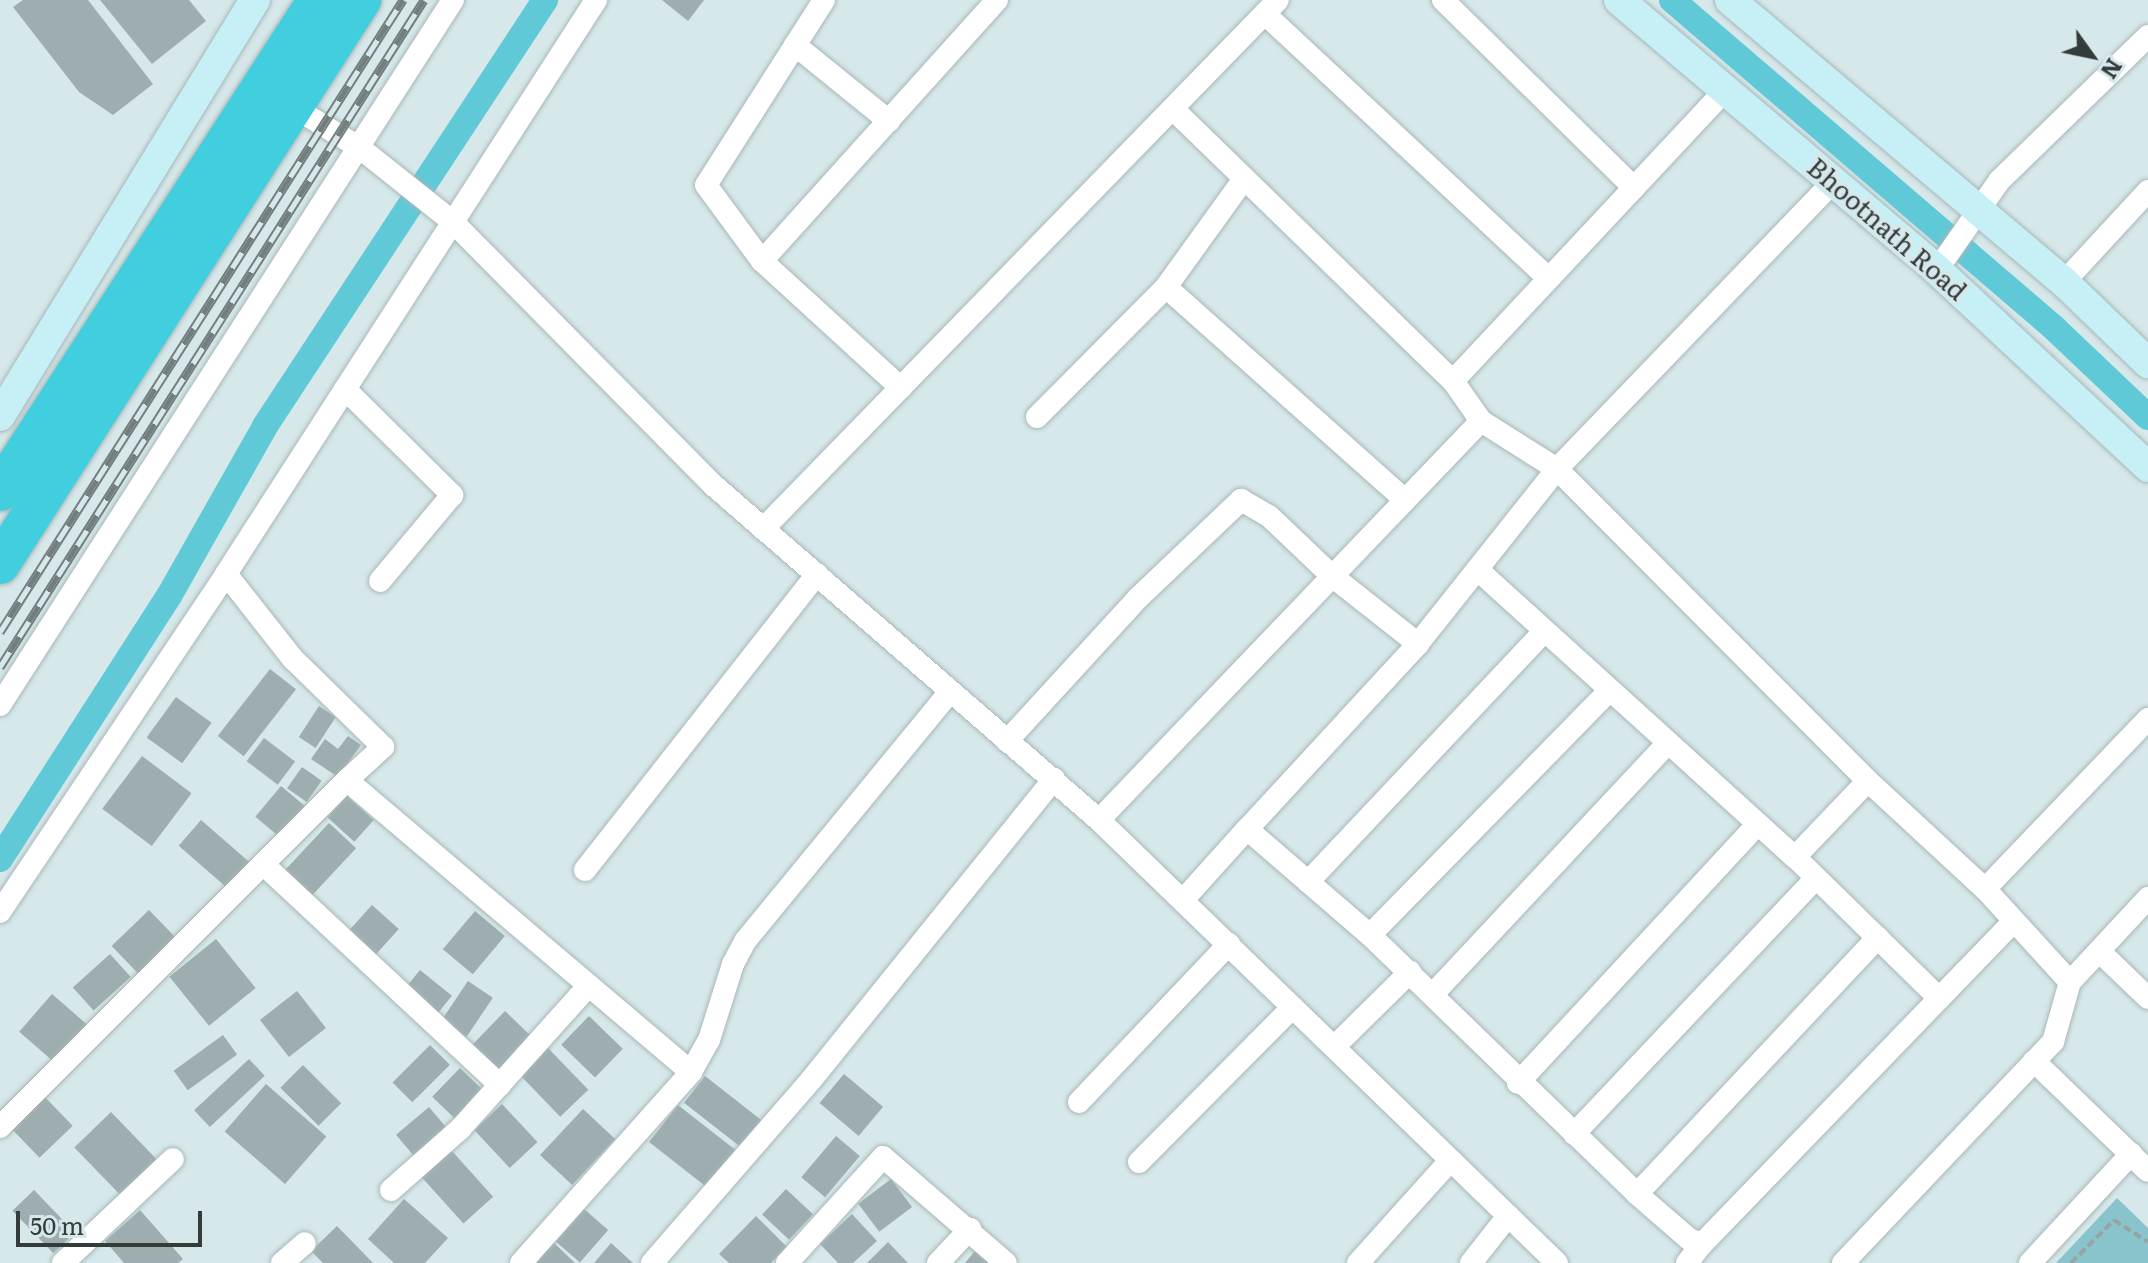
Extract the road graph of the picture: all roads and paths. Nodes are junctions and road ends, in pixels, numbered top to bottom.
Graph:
1 (255, 0) edge
2 (318, 0) edge
3 (361, 0) edge
4 (453, 0) edge
5 (596, 0) edge
6 (824, 0) edge
7 (997, 0) edge
8 (1443, 0) edge
9 (1619, 0) edge
10 (1730, 0) edge
11 (1271, 7) edge
12 (2148, 36) edge
13 (795, 45) junction
14 (1726, 89) junction
15 (290, 105) junction
16 (1173, 109) junction
17 (889, 121) junction
18 (360, 148) junction
19 (1244, 179) junction
20 (1835, 180) junction
21 (1634, 188) junction
22 (2148, 191) edge
23 (1977, 216) junction
24 (449, 218) junction
25 (762, 261) junction
26 (1944, 261) junction
27 (1549, 279) junction
28 (2064, 282) junction
29 (1166, 287) junction
30 (2148, 363) edge
31 (1453, 381) junction
32 (901, 388) junction
33 (345, 389) junction
34 (0, 416) edge
35 (48, 416) junction
36 (1037, 417) dead end
37 (1481, 421) junction
38 (0, 445) edge
39 (2148, 467) edge
40 (1557, 469) junction
41 (0, 491) edge
42 (1405, 500) junction
43 (763, 529) junction
44 (0, 564) edge
45 (1478, 570) junction
46 (226, 574) junction
47 (817, 574) junction
48 (1332, 576) junction
49 (380, 581) dead end
50 (1544, 632) junction
51 (1418, 644) junction
52 (1608, 692) junction
53 (949, 693) junction
54 (0, 705) edge
55 (2148, 719) edge
56 (1007, 741) junction
57 (1667, 744) junction
58 (1054, 779) junction
59 (347, 780) junction
60 (1868, 781) junction
61 (1099, 820) junction
62 (1758, 824) junction
63 (1247, 829) junction
64 (1795, 857) junction
65 (263, 864) junction
66 (585, 870) dead end
67 (1816, 878) junction
68 (1308, 882) junction
69 (1985, 889) junction
70 (2148, 898) edge
71 (1184, 899) junction
72 (0, 912) edge
73 (2014, 921) junction
74 (1370, 935) junction
75 (1878, 937) junction
76 (1229, 944) junction
77 (2099, 951) junction
78 (1410, 972) junction
79 (2070, 982) junction
80 (589, 985) junction
81 (1433, 994) junction
82 (1939, 998) junction
83 (2148, 998) edge
84 (1293, 1007) junction
85 (1334, 1047) junction
86 (2034, 1061) junction
87 (691, 1072) junction
88 (1518, 1083) junction
89 (500, 1085) junction
90 (1079, 1102) dead end
91 (0, 1127) edge
92 (1574, 1134) junction
93 (2131, 1154) junction
94 (173, 1159) dead end
95 (1450, 1161) junction
96 (1139, 1162) dead end
97 (2148, 1171) edge
98 (391, 1190) dead end
99 (1637, 1194) junction
100 (1508, 1216) junction
101 (970, 1229) junction
102 (2148, 1242) edge
103 (305, 1243) dead end
104 (1702, 1244) junction
105 (63, 1263) edge
106 (282, 1263) edge
107 (521, 1263) edge
108 (652, 1263) edge
109 (787, 1263) edge
110 (938, 1263) edge
111 (1006, 1263) edge
112 (1358, 1263) edge
113 (1471, 1263) edge
114 (1557, 1263) edge
115 (1687, 1263) edge
116 (1843, 1263) edge
117 (2030, 1263) edge
118 (2071, 1263) edge

1 - 34 street
2 - 35 highway
3 - 15 highway
4 - 18 street
5 - 24 street
6 - 13 street
7 - 17 street
8 - 21 street
9 - 14 street, Bhootnath Road
10 - 23 street
11 - 16 street
11 - 27 street
12 - 23 street
13 - 17 street
13 - 25 street
14 - 20 street, Bhootnath Road
14 - 21 street
15 - 18 street
15 - 44 highway
16 - 19 street
16 - 32 street
17 - 25 street
18 - 24 street
18 - 54 street
19 - 29 street
19 - 31 street
20 - 26 street, Bhootnath Road
20 - 40 street
21 - 27 street
22 - 28 street
23 - 26 street
23 - 28 street
24 - 33 street
24 - 43 street
25 - 32 street
26 - 39 street, Bhootnath Road
27 - 31 street
28 - 30 street
29 - 36 street
29 - 42 street
31 - 37 street
32 - 43 street
33 - 46 street
33 - 49 street
35 - 38 highway
35 - 41 highway
37 - 40 street
37 - 42 street
40 - 45 street
40 - 60 street
42 - 48 street
43 - 47 street
45 - 50 street
45 - 51 street
46 - 59 street
46 - 72 street
47 - 53 street
47 - 66 street
48 - 51 street
48 - 56 street
48 - 61 street
50 - 52 street
50 - 68 street
51 - 63 street
52 - 57 street
52 - 74 street
53 - 56 street
53 - 87 street
55 - 69 street
56 - 58 street
57 - 62 street
57 - 81 street
58 - 61 street
58 - 108 street
59 - 65 street
59 - 80 street
60 - 64 street
60 - 69 street
61 - 71 street
62 - 64 street
62 - 88 street
63 - 68 street
63 - 71 street
64 - 67 street
65 - 89 street
65 - 91 street
67 - 75 street
67 - 92 street
68 - 74 street
69 - 73 street
70 - 77 street
71 - 76 street
73 - 79 street
73 - 82 street
74 - 78 street
75 - 82 street
75 - 99 street
76 - 84 street
76 - 90 street
77 - 79 street
77 - 83 street
78 - 81 street
78 - 85 street
79 - 86 street
80 - 87 street
80 - 89 street
81 - 88 street
82 - 104 street
84 - 85 street
84 - 96 street
85 - 95 street
86 - 93 street
86 - 116 street
87 - 107 street
88 - 92 street
89 - 98 street
92 - 99 street
93 - 97 street
93 - 117 street
94 - 105 street
95 - 100 street
95 - 112 street
99 - 104 street
100 - 113 street
100 - 114 street
101 - 109 street
101 - 110 street
101 - 111 street
102 - 118 path
103 - 106 street
104 - 115 street

